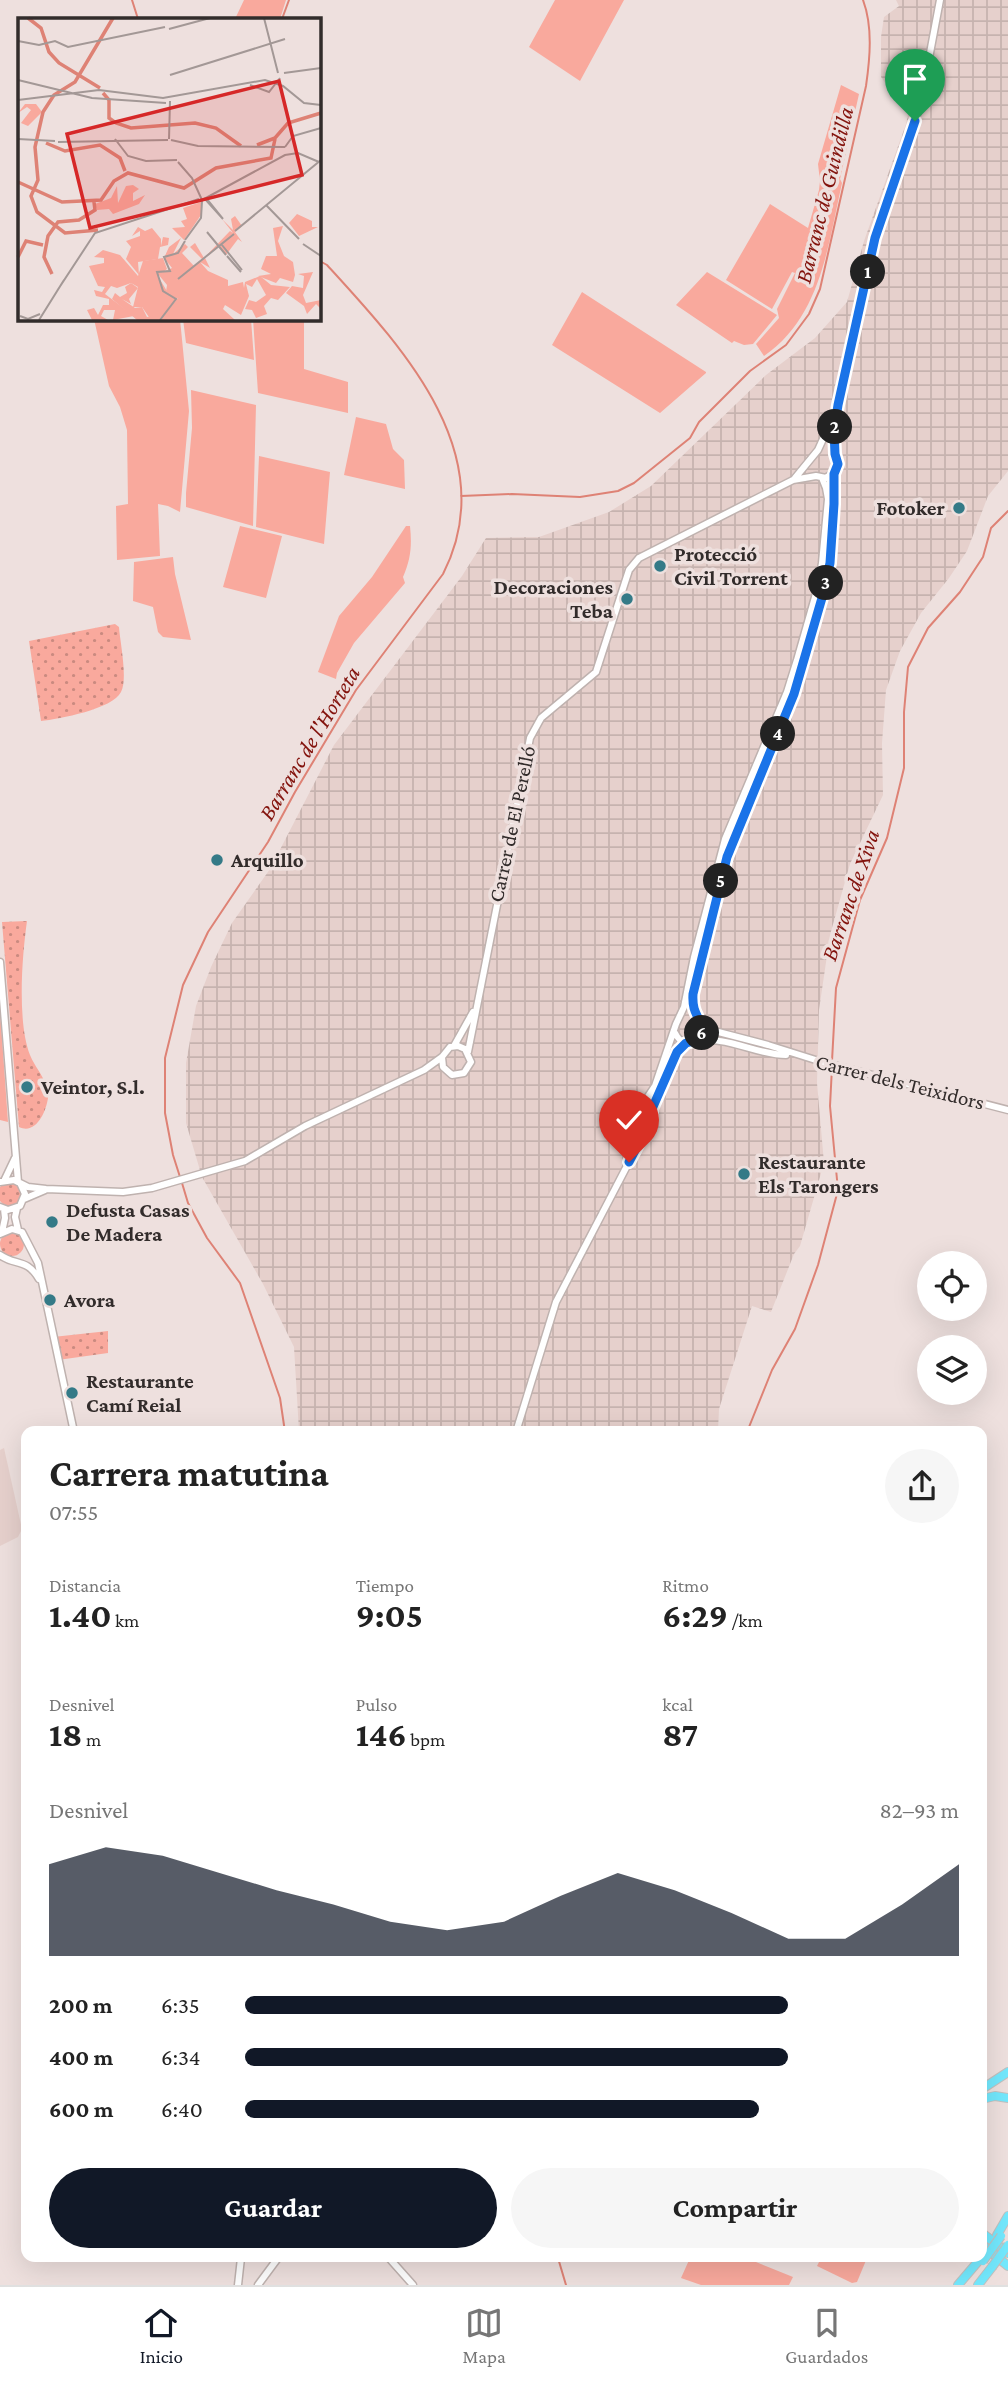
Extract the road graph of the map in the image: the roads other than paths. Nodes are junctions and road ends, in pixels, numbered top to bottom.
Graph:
1 (940, 0) edge
2 (838, 405) junction
3 (818, 450) junction
4 (835, 454) junction
5 (809, 463) junction
6 (834, 474) junction
7 (819, 477) junction
8 (793, 480) junction
9 (0, 962) edge
10 (476, 1004) junction
11 (696, 1017) junction
12 (681, 1018) junction
13 (703, 1028) junction
14 (675, 1032) junction
15 (698, 1040) junction
16 (686, 1043) junction
17 (454, 1046) junction
18 (468, 1052) junction
19 (792, 1055) junction
20 (442, 1058) junction
21 (424, 1070) junction
22 (445, 1071) junction
23 (642, 1103) junction
24 (652, 1109) junction
25 (1008, 1110) edge
26 (636, 1123) junction
27 (647, 1124) junction
28 (634, 1149) junction
29 (16, 1156) junction
30 (2, 1181) edge
31 (20, 1183) junction
32 (46, 1189) junction
33 (24, 1199) junction
34 (2, 1208) edge
35 (17, 1208) junction
36 (18, 1230) junction
37 (1, 1233) edge
38 (27, 1246) junction
39 (1, 1257) edge
40 (13, 1260) junction
41 (41, 1283) junction
42 (73, 1426) edge
43 (518, 1426) edge
44 (1008, 2072) edge
45 (1008, 2081) edge
46 (987, 2087) edge
47 (987, 2089) edge
48 (987, 2098) edge
49 (1008, 2098) edge
50 (1008, 2216) edge
51 (1008, 2224) edge
52 (999, 2235) junction
53 (987, 2237) edge
54 (1008, 2245) edge
55 (987, 2249) edge
56 (987, 2252) edge
57 (1008, 2253) edge
58 (241, 2262) edge
59 (275, 2262) edge
60 (393, 2262) edge
61 (979, 2262) edge
62 (980, 2262) edge
63 (1008, 2266) edge
64 (238, 2285) edge
65 (257, 2285) edge
66 (413, 2285) edge
67 (958, 2285) edge
68 (964, 2285) edge
69 (978, 2285) edge

1 - 2 street
2 - 3 street
2 - 4 street
3 - 4 street
3 - 5 street
4 - 6 street
5 - 7 street
5 - 8 street
6 - 7 street
6 - 11 street
7 - 8 street
7 - 12 street
8 - 10 street, Carrer de El Perelló
9 - 29 street
10 - 17 street, Carrer de El Perelló
10 - 18 street, Carrer de El Perelló
11 - 12 street
11 - 13 street
12 - 14 street
13 - 15 street
13 - 19 street, Carrer dels Teixidors
14 - 16 street
14 - 23 street
15 - 16 street
15 - 19 street, Carrer dels Teixidors
16 - 24 street
17 - 18 street
17 - 20 street
18 - 22 street
19 - 25 street, Carrer dels Teixidors
20 - 21 street
20 - 22 street
21 - 22 street
21 - 32 street
23 - 24 street
23 - 26 street
24 - 27 street
26 - 27 street
26 - 28 street
27 - 28 street
28 - 43 street
29 - 30 street
29 - 31 street
30 - 31 street
31 - 32 street
31 - 33 street
32 - 33 street
33 - 35 street
34 - 35 street
34 - 37 street
35 - 36 street
36 - 37 street
36 - 38 street
38 - 40 street
38 - 41 street
39 - 40 street
40 - 41 street
41 - 42 street
44 - 46 highway
45 - 47 highway
48 - 49 highway
50 - 52 highway
51 - 52 highway
52 - 56 highway, bridge
53 - 57 highway
54 - 69 highway, bridge
55 - 63 highway
58 - 64 street
59 - 65 street
60 - 66 street
61 - 67 highway
62 - 68 highway

